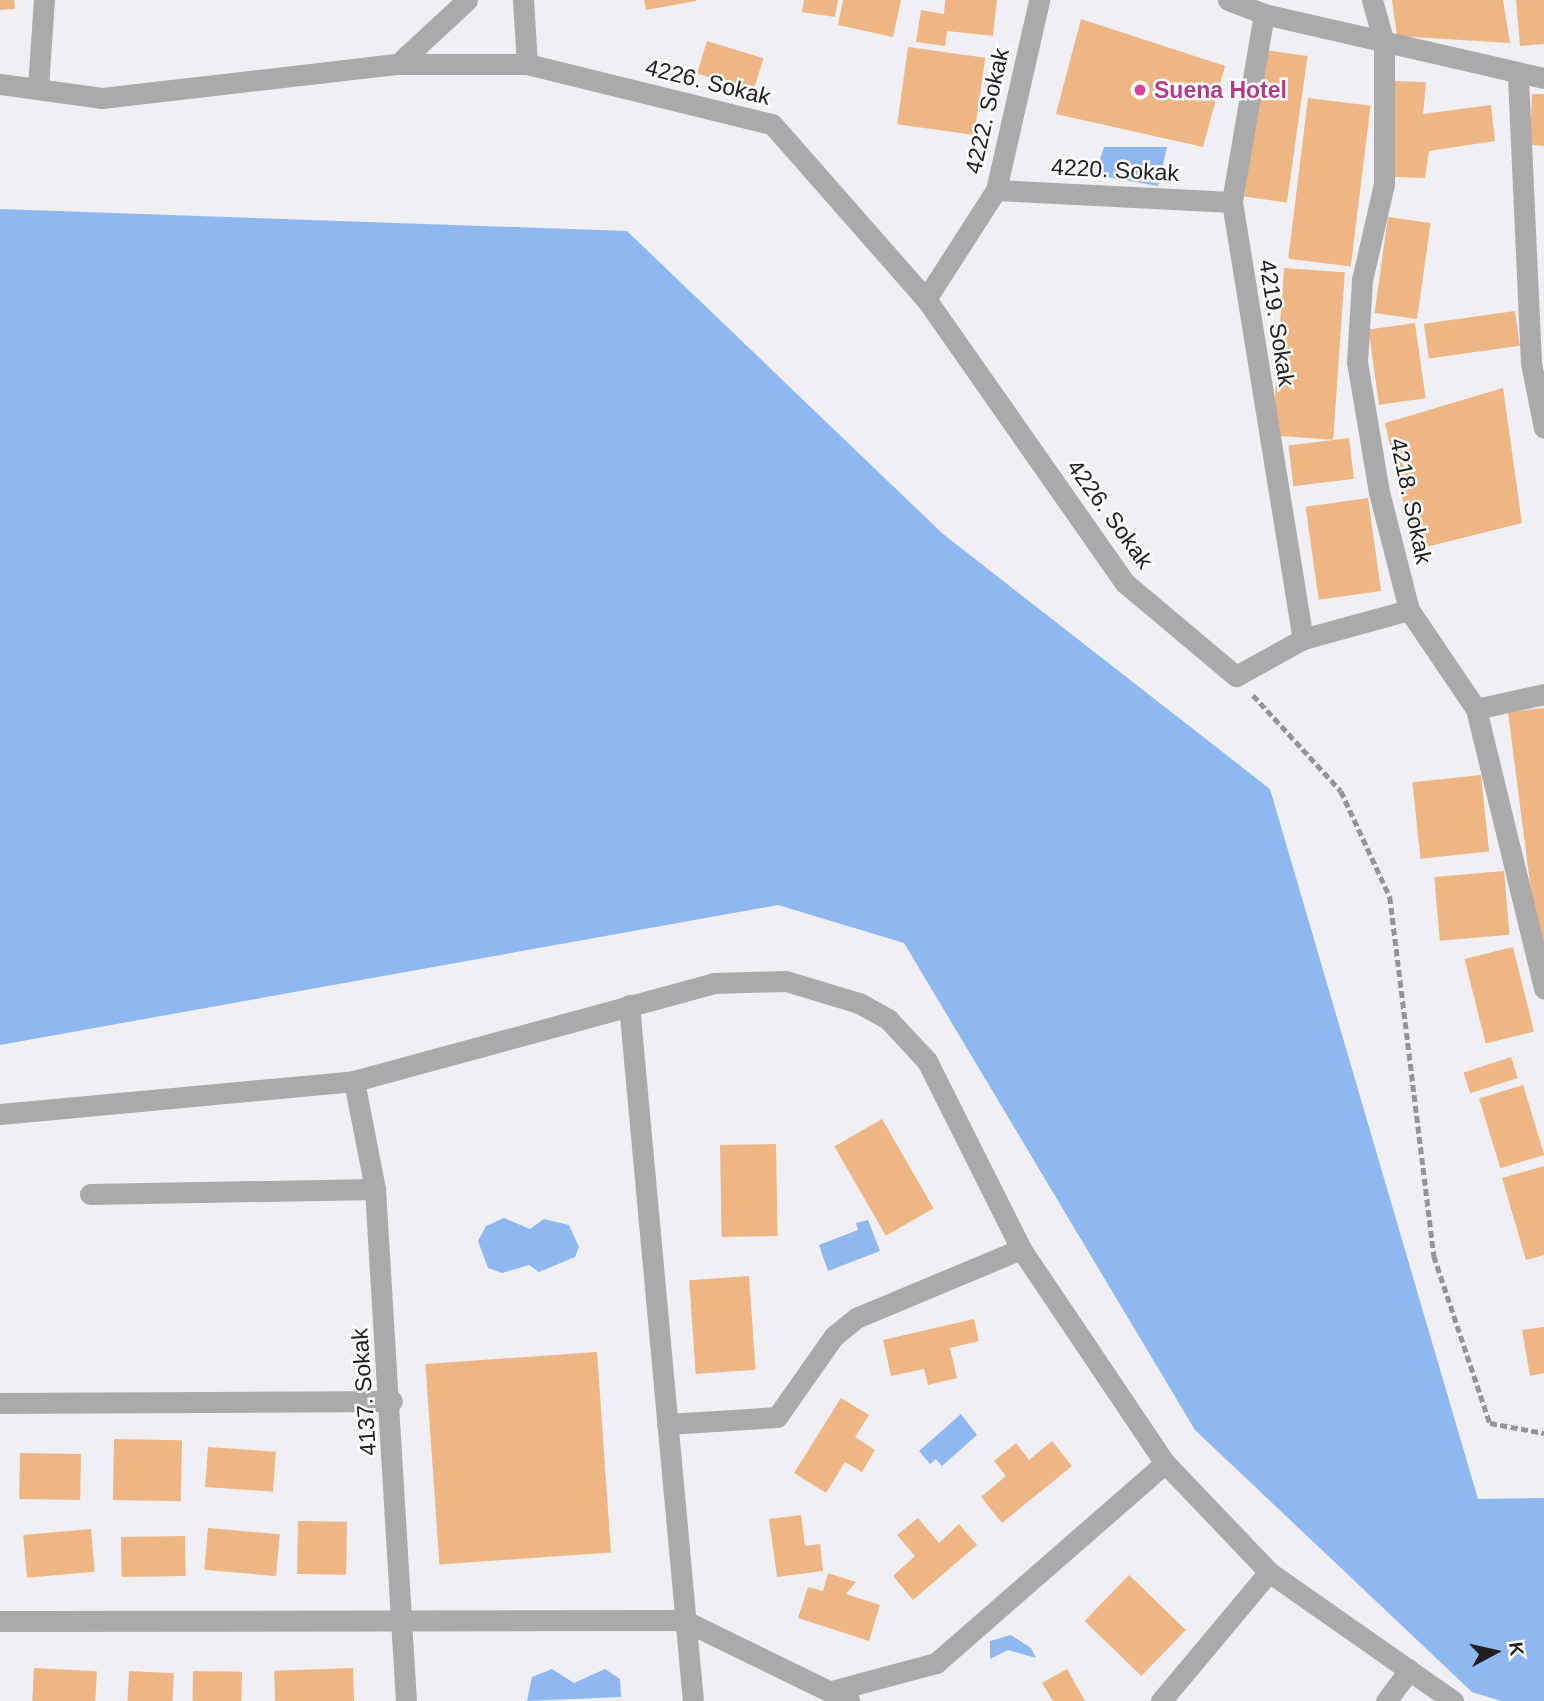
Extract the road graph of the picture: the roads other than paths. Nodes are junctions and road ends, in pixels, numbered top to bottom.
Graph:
1 (44, 0) edge
2 (467, 0) edge
3 (523, 0) edge
4 (1039, 0) edge
5 (1228, 0) edge
6 (1372, 0) edge
7 (1264, 14) junction
8 (1384, 43) junction
9 (398, 64) junction
10 (527, 64) junction
11 (1518, 77) junction
12 (1544, 78) edge
13 (0, 84) edge
14 (38, 87) junction
15 (996, 190) junction
16 (1232, 202) junction
17 (926, 299) junction
18 (1544, 428) edge
19 (1409, 610) junction
20 (1303, 639) junction
21 (1544, 694) edge
22 (1476, 709) junction
23 (1540, 958) edge
24 (1544, 989) edge
25 (629, 1006) junction
26 (355, 1081) junction
27 (0, 1114) edge
28 (375, 1189) junction
29 (90, 1195) dead end
30 (1021, 1249) junction
31 (392, 1401) junction
32 (0, 1403) edge
33 (667, 1424) junction
34 (1165, 1463) junction
35 (1269, 1572) junction
36 (402, 1616) junction
37 (683, 1620) junction
38 (0, 1621) edge
39 (1409, 1670) junction
40 (840, 1696) edge
41 (406, 1701) edge
42 (693, 1701) edge
43 (1161, 1701) edge
44 (1386, 1701) edge
45 (1453, 1701) edge

1 - 14 street
2 - 9 street
3 - 10 street
4 - 15 street, 4222. Sokak
5 - 7 street
6 - 8 street, 4218. Sokak
7 - 8 street
7 - 16 street, 4219. Sokak
8 - 11 street
8 - 19 street, 4218. Sokak
9 - 10 street, 4226. Sokak
9 - 14 street, 4226. Sokak
10 - 17 street, 4226. Sokak
11 - 12 street
11 - 18 street
13 - 14 street, 4226. Sokak
15 - 16 street, 4220. Sokak
15 - 17 street, 4222. Sokak
16 - 20 street, 4219. Sokak
17 - 20 street, 4226. Sokak
19 - 20 street
19 - 22 street, 4218. Sokak
21 - 22 street
22 - 23 street, 4218. Sokak
23 - 24 street, 4218. Sokak
25 - 26 street
25 - 30 street
25 - 33 street
26 - 27 street
26 - 28 street, 4137. Sokak
28 - 29 street
28 - 31 street, 4137. Sokak
30 - 33 street
30 - 34 street
31 - 32 street
31 - 36 street, 4137. Sokak
33 - 37 street
34 - 35 street
34 - 40 street
35 - 39 street
35 - 43 street
36 - 37 street
36 - 38 street
36 - 41 street, 4137. Sokak
37 - 40 street
37 - 42 street
39 - 44 street
39 - 45 street

